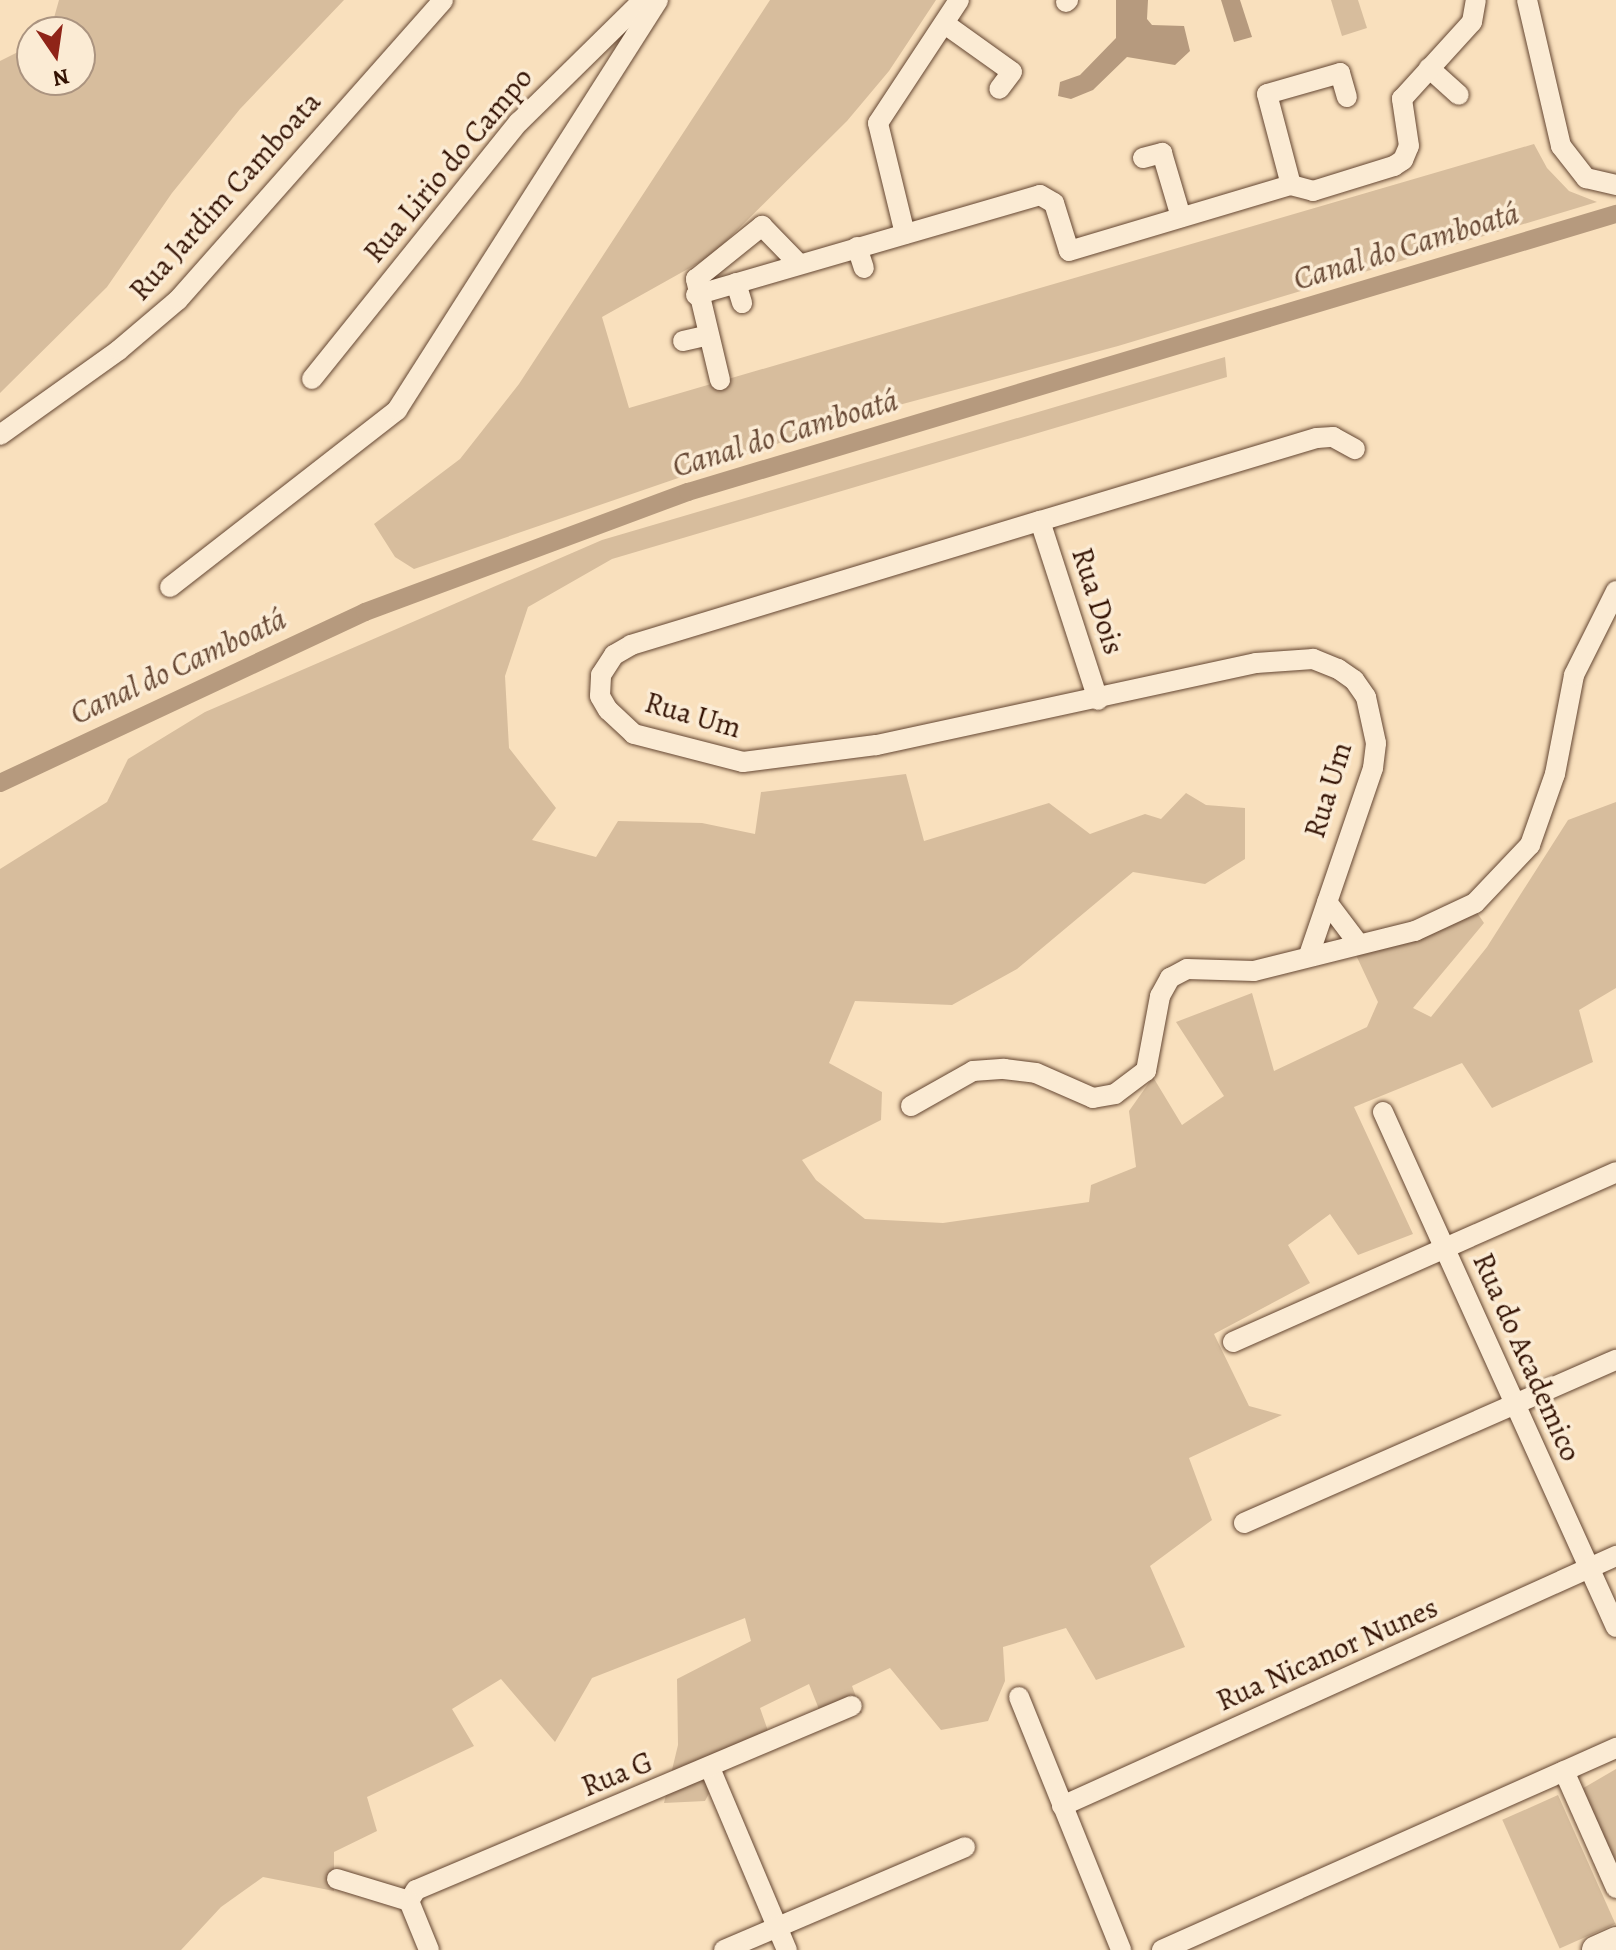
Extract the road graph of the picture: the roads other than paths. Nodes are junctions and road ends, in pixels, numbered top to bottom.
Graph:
1 (443, 0) edge
2 (643, 0) edge
3 (658, 0) edge
4 (959, 0) edge
5 (1476, 0) edge
6 (1527, 0) edge
7 (945, 24) junction
8 (1429, 68) junction
9 (999, 89) dead end
10 (1459, 95) dead end
11 (1347, 97) dead end
12 (1143, 158) dead end
13 (1291, 185) junction
14 (1609, 185) edge
15 (1181, 217) junction
16 (905, 234) junction
17 (857, 247) junction
18 (799, 264) junction
19 (864, 268) dead end
20 (736, 283) junction
21 (696, 295) junction
22 (742, 303) dead end
23 (708, 335) junction
24 (683, 341) dead end
25 (312, 379) dead end
26 (720, 380) dead end
27 (0, 435) edge
28 (1355, 449) dead end
29 (1040, 521) junction
30 (170, 587) dead end
31 (1616, 591) edge
32 (1098, 700) junction
33 (1327, 902) junction
34 (1358, 943) junction
35 (1309, 955) junction
36 (911, 1106) dead end
37 (1383, 1112) dead end
38 (1616, 1172) edge
39 (1445, 1248) junction
40 (1233, 1342) dead end
41 (1616, 1360) edge
42 (1515, 1405) junction
43 (1244, 1523) dead end
44 (1616, 1556) edge
45 (1589, 1568) junction
46 (1616, 1627) edge
47 (1019, 1697) dead end
48 (852, 1706) dead end
49 (1616, 1748) edge
50 (710, 1768) junction
51 (1564, 1771) junction
52 (1062, 1806) junction
53 (965, 1847) dead end
54 (337, 1879) dead end
55 (1616, 1888) edge
56 (409, 1901) junction
57 (777, 1927) junction
58 (1616, 1941) edge
59 (429, 1950) edge
60 (724, 1950) edge
61 (787, 1950) edge
62 (1121, 1950) edge
63 (1162, 1950) edge
64 (1596, 1950) edge

1 - 27 street, Rua Jardim Camboata
2 - 25 street, Rua Lirio do Campo
3 - 30 street
4 - 7 street
5 - 8 street
6 - 14 street
7 - 9 street
7 - 16 street
8 - 10 street
8 - 13 street
11 - 13 street
12 - 15 street
13 - 15 street
15 - 16 street
16 - 17 street
17 - 18 street
17 - 19 street
18 - 20 street
18 - 21 street
20 - 21 street
20 - 22 street
21 - 23 street
23 - 24 street
23 - 26 street
28 - 29 street, Rua Um
29 - 32 street, Rua Dois
29 - 32 street, Rua Um
31 - 34 street
32 - 33 street, Rua Um
33 - 34 street
33 - 35 street, Rua Um
34 - 35 street
35 - 36 street
37 - 39 street, Rua do Academico
38 - 39 street
39 - 40 street
39 - 42 street, Rua do Academico
41 - 42 street
42 - 43 street
42 - 45 street, Rua do Academico
44 - 45 street, Rua Nicanor Nunes
45 - 46 street, Rua do Academico
45 - 52 street, Rua Nicanor Nunes
47 - 52 street
48 - 50 street, Rua G
49 - 51 street
50 - 56 street, Rua G
50 - 57 street
51 - 55 street
51 - 63 street
52 - 62 street
53 - 57 street
54 - 56 street
56 - 59 street
57 - 60 street
57 - 61 street
58 - 64 street

